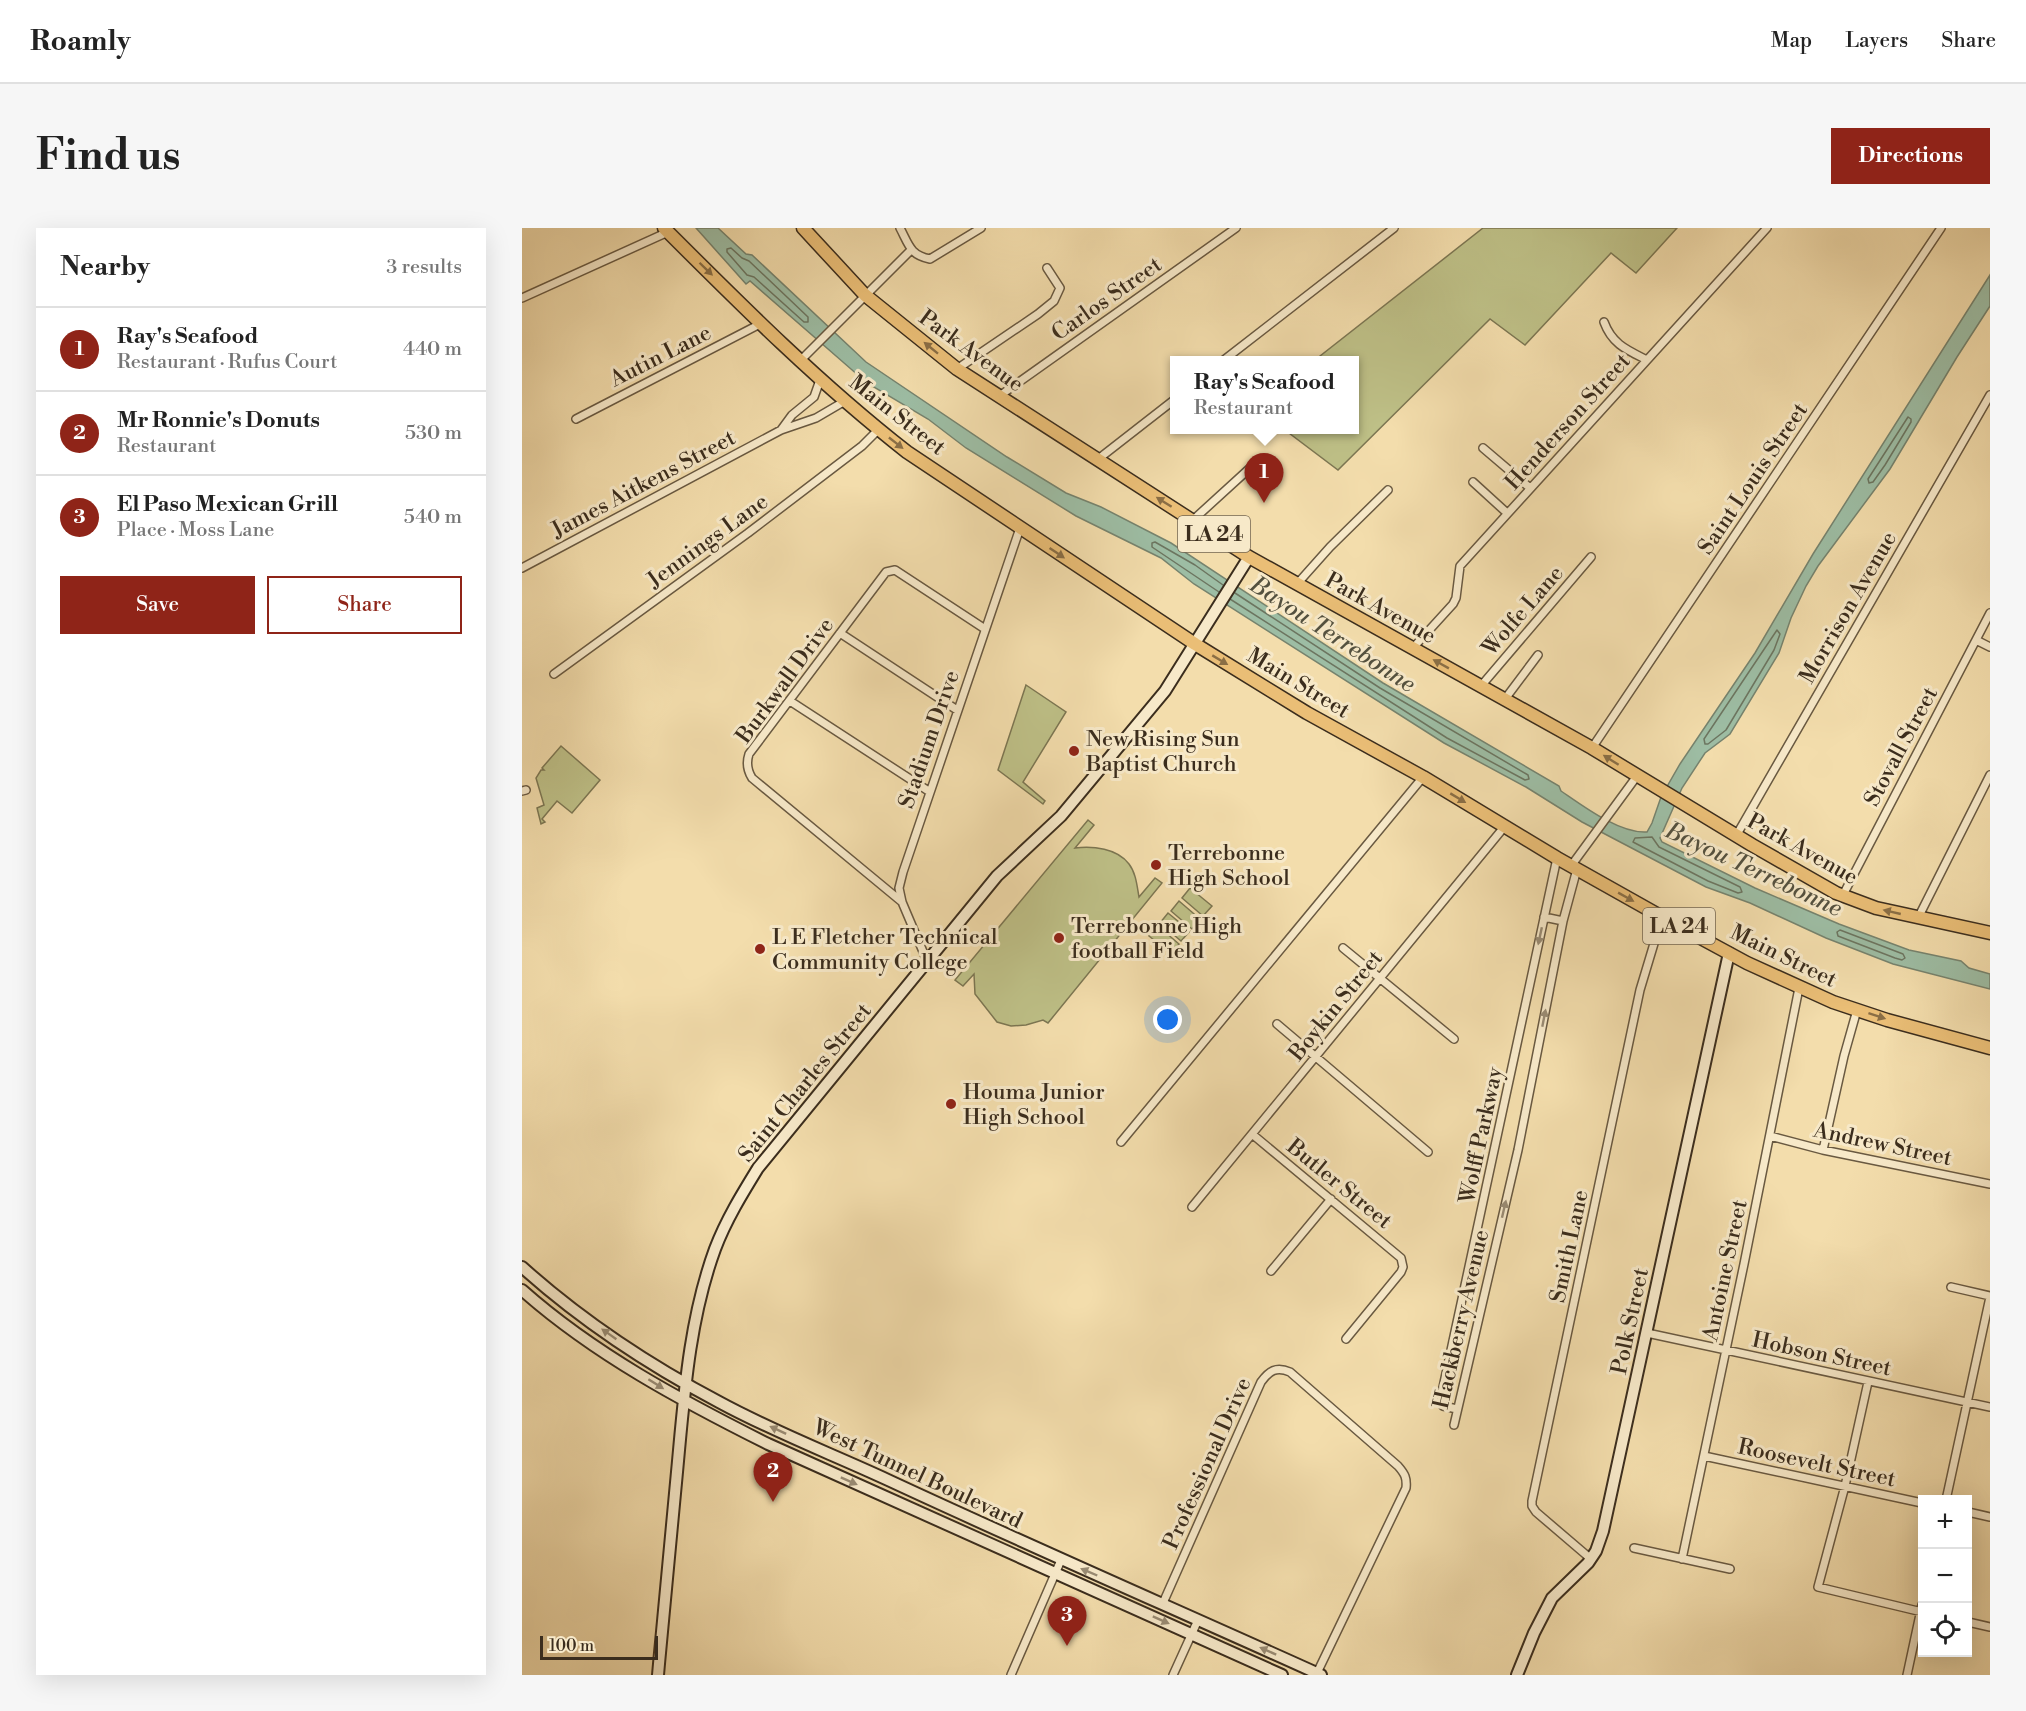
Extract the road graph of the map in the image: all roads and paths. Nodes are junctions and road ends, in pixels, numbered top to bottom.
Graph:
1 (803, 228) edge
2 (900, 228) edge
3 (981, 228) edge
4 (1236, 228) edge
5 (1394, 228) edge
6 (1767, 228) edge
7 (1941, 228) edge
8 (666, 230) edge
9 (911, 250) junction
10 (1047, 268) dead end
11 (865, 295) junction
12 (522, 298) edge
13 (1605, 321) dead end
14 (762, 323) junction
15 (1229, 356) edge
16 (1647, 360) junction
17 (800, 361) junction
18 (957, 369) junction
19 (820, 380) junction
20 (1990, 395) edge
21 (998, 397) junction
22 (845, 401) junction
23 (1170, 403) edge
24 (576, 419) dead end
25 (879, 429) junction
26 (781, 430) junction
27 (1483, 448) dead end
28 (1097, 460) junction
29 (1250, 468) dead end
30 (1473, 482) dead end
31 (1530, 488) junction
32 (1388, 490) dead end
33 (1508, 513) junction
34 (1193, 520) junction
35 (1020, 528) junction
36 (1249, 557) junction
37 (1591, 557) dead end
38 (522, 568) edge
39 (1298, 584) junction
40 (1990, 613) edge
41 (984, 629) junction
42 (840, 633) junction
43 (1976, 640) junction
44 (1195, 644) junction
45 (1990, 647) edge
46 (1412, 649) junction
47 (1538, 655) dead end
48 (554, 674) dead end
49 (1481, 686) junction
50 (1505, 699) junction
51 (789, 701) junction
52 (957, 710) junction
53 (1592, 748) junction
54 (1990, 775) edge
55 (1638, 776) junction
56 (1423, 777) junction
57 (930, 792) junction
58 (1505, 826) junction
59 (1736, 836) junction
60 (1557, 858) junction
61 (1574, 868) junction
62 (1843, 895) junction
63 (902, 902) junction
64 (1544, 917) junction
65 (1662, 917) junction
66 (1918, 918) junction
67 (1563, 921) junction
68 (1990, 933) edge
69 (1343, 948) dead end
70 (1729, 953) junction
71 (927, 961) junction
72 (1380, 978) junction
73 (1799, 988) junction
74 (1857, 1010) junction
75 (1277, 1024) dead end
76 (1454, 1039) dead end
77 (1990, 1048) edge
78 (1316, 1056) junction
79 (1252, 1134) junction
80 (1770, 1136) junction
81 (1121, 1142) dead end
82 (1823, 1150) junction
83 (1428, 1152) dead end
84 (1990, 1184) edge
85 (1330, 1199) junction
86 (1192, 1207) dead end
87 (522, 1267) edge
88 (1271, 1271) dead end
89 (1951, 1287) dead end
90 (522, 1290) edge
91 (1990, 1297) edge
92 (1647, 1333) junction
93 (1346, 1339) dead end
94 (1726, 1351) junction
95 (1868, 1382) junction
96 (686, 1383) junction
97 (684, 1400) junction
98 (1967, 1402) junction
99 (1990, 1407) edge
100 (1457, 1409) junction
101 (1454, 1425) dead end
102 (1704, 1456) junction
103 (1845, 1486) junction
104 (1947, 1495) edge
105 (1918, 1502) edge
106 (1972, 1513) edge
107 (1990, 1517) edge
108 (1634, 1548) dead end
109 (1591, 1559) junction
110 (1682, 1559) junction
111 (1061, 1560) junction
112 (1730, 1569) dead end
113 (1056, 1574) junction
114 (1163, 1603) junction
115 (1918, 1609) edge
116 (1198, 1620) junction
117 (1972, 1623) edge
118 (1990, 1626) edge
119 (1918, 1627) edge
120 (1192, 1634) junction
121 (1319, 1674) edge
122 (658, 1675) edge
123 (1011, 1675) edge
124 (1173, 1675) edge
125 (1282, 1675) edge
126 (1517, 1675) edge
127 (1907, 1675) edge

1 - 11 main road, Park Avenue / LA 24
2 - 9 street
3 - 9 street
4 - 21 street, Carlos Street
5 - 15 street
6 - 16 street, Henderson Street
7 - 53 street, Saint Louis Street
8 - 12 street
8 -> 14 main road, Main Street / LA 24
9 - 11 street
10 - 18 street
11 - 17 street
18 -> 11 main road, Park Avenue / LA 24
13 - 16 street
14 - 17 main road, Main Street / LA 24
14 - 24 street, Autin Lane
16 - 31 street, Henderson Street
17 - 19 main road, Main Street / LA 24
18 - 21 main road, Park Avenue / LA 24
19 - 22 main road, Main Street / LA 24
19 - 26 street, James Aitkens Street
20 - 59 street, Morrison Avenue
21 - 28 main road, Park Avenue / LA 24
22 - 25 main road, Main Street / LA 24
22 - 26 street, James Aitkens Street
23 - 28 street
25 -> 35 main road, Main Street / LA 24
25 - 48 street, Jennings Lane
26 - 38 street, James Aitkens Street
27 - 31 street
34 -> 28 main road, Park Avenue / LA 24
29 - 34 street
30 - 33 street
31 - 33 street, Henderson Street
32 - 39 street
33 - 46 street, Henderson Street
34 - 36 main road, Park Avenue / LA 24
35 - 41 street, Stadium Drive
35 -> 44 main road, Main Street / LA 24
36 - 39 main road, Park Avenue / LA 24
36 - 44 street, Saint Charles Street
37 - 49 street, Wolfe Lane
39 - 46 main road, Park Avenue / LA 24
40 - 43 street, Stovall Street
41 - 42 street, Burkwall Drive
41 - 52 street, Stadium Drive
42 - 51 street, Burkwall Drive
42 - 52 street
43 - 45 street
43 - 62 street, Stovall Street
44 -> 56 main road, Main Street / LA 24
44 - 71 street, Saint Charles Street
49 -> 46 main road, Park Avenue / LA 24
47 - 50 street
49 - 50 main road, Park Avenue / LA 24
50 - 53 main road, Park Avenue / LA 24
51 - 57 street
51 - 63 street, Burkwall Drive
52 - 57 street, Stadium Drive
55 -> 53 main road, Park Avenue / LA 24
54 - 66 street
55 - 59 main road, Park Avenue / LA 24
55 - 61 street, Hackberry Avenue
56 -> 58 main road, Main Street / LA 24
56 - 81 street
57 - 63 street, Stadium Drive
58 - 60 main road, Main Street / LA 24
58 - 72 street, Boykin Street
59 - 62 main road, Park Avenue / LA 24
60 - 61 main road, Main Street / LA 24
60 - 64 street, Wolff Parkway
61 -> 65 main road, Main Street / LA 24
61 - 67 street, Hackberry Avenue
66 -> 62 main road, Park Avenue / LA 24
63 - 71 street, Stadium Drive
64 - 67 street
64 -> 100 street, Wolff Parkway
65 - 70 main road, Main Street / LA 24
65 - 109 street, Smith Lane
66 - 68 main road, Park Avenue / LA 24
100 -> 67 street, Hackberry Avenue
69 - 72 street
70 - 73 main road, Main Street / LA 24
70 - 92 street, Polk Street
71 - 96 street, Saint Charles Street
72 - 76 street
72 - 78 street, Boykin Street
73 - 74 main road, Main Street / LA 24
73 - 80 street, Antoine Street
74 -> 77 main road, Main Street / LA 24
74 - 82 street
75 - 78 street
78 - 79 street, Boykin Street
78 - 83 street
79 - 85 street, Butler Street
79 - 86 street, Boykin Street
80 - 82 street, Andrew Street
80 - 94 street, Antoine Street
82 - 84 street, Andrew Street
85 - 88 street
85 - 93 street, Butler Street
96 -> 87 street, West Tunnel Boulevard
89 - 91 street
90 -> 97 street, West Tunnel Boulevard
91 - 98 street
92 - 94 street, Hobson Street
92 - 109 street, Polk Street
94 - 95 street, Hobson Street
94 - 102 street, Antoine Street
95 - 98 street, Hobson Street
95 - 103 street
96 - 97 street, Saint Charles Street
111 -> 96 street, West Tunnel Boulevard
97 -> 113 street, West Tunnel Boulevard
97 - 122 street, Saint Charles Street
98 - 99 street, Hobson Street
98 - 104 street
100 - 101 street, Hackberry Avenue
102 - 103 street, Roosevelt Street
102 - 110 street, Antoine Street
103 - 105 street, Roosevelt Street
103 - 115 street
106 - 107 street
108 - 110 street
109 - 126 street, Polk Street
110 - 112 street
111 - 113 street
114 -> 111 street, West Tunnel Boulevard
113 -> 120 street, West Tunnel Boulevard
113 - 123 street
114 - 116 street, West Tunnel Boulevard
114 - 121 street, Professional Drive
116 - 120 street
121 -> 116 street, West Tunnel Boulevard
117 - 118 street
119 - 127 street
120 - 124 street
120 - 125 street, West Tunnel Boulevard

